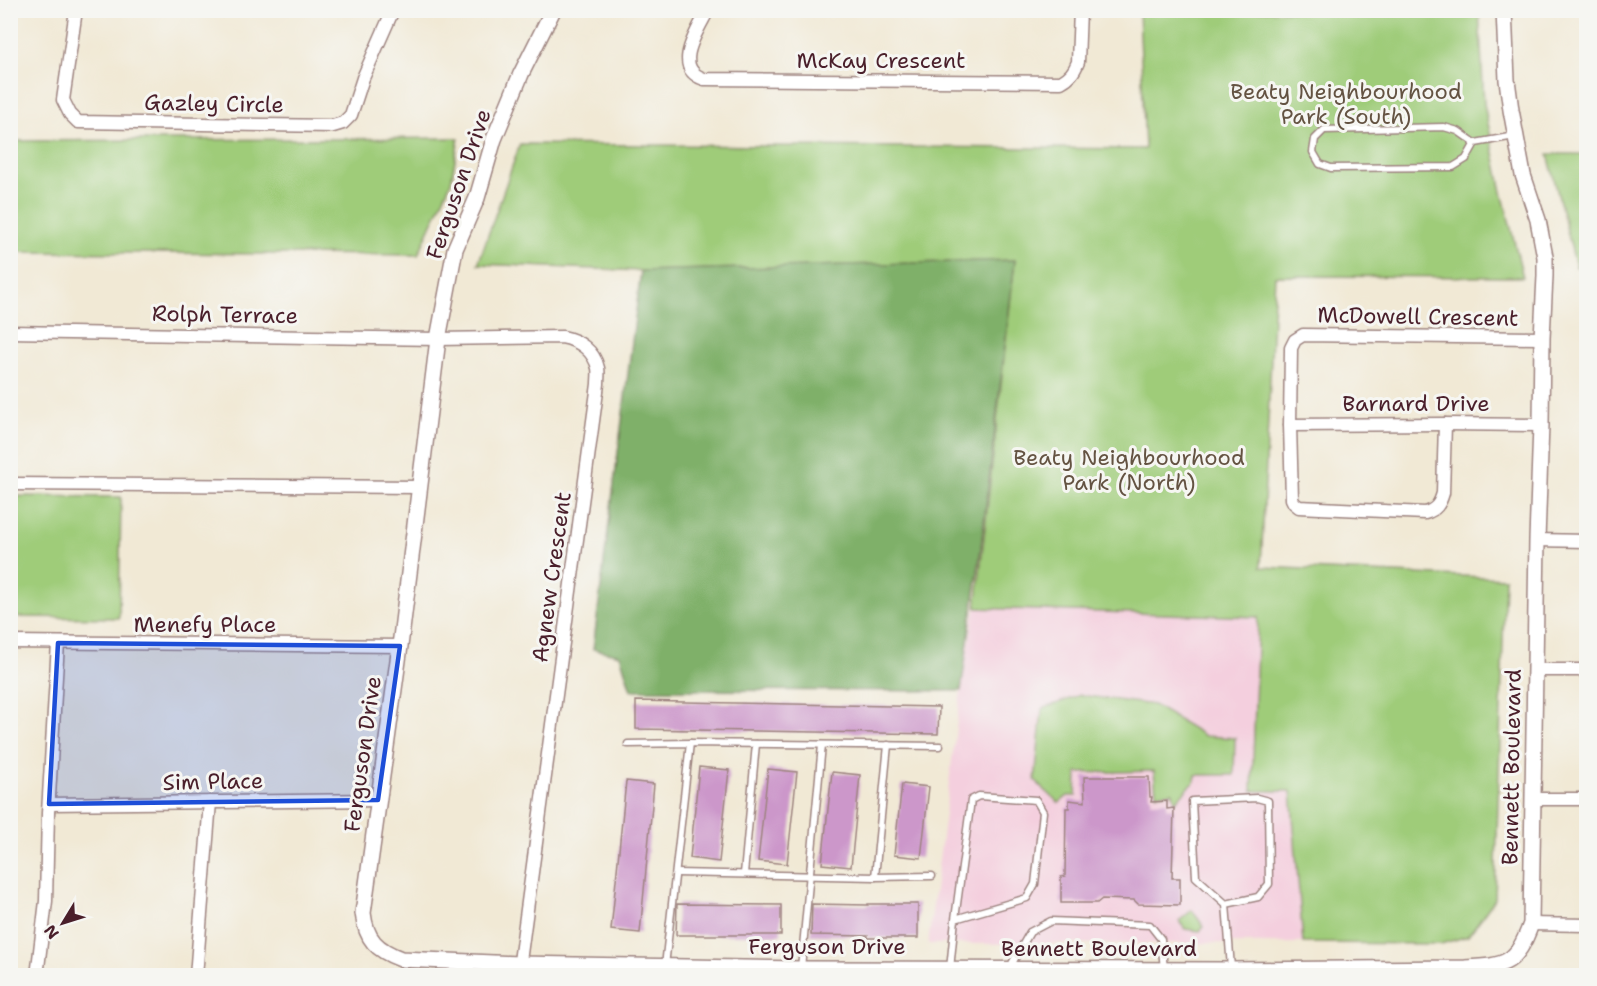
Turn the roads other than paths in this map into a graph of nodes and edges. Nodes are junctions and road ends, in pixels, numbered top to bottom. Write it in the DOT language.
graph roads {
  1 [pos="76,10"];
  2 [pos="393,10"];
  3 [pos="553,10"];
  4 [pos="708,10"];
  5 [pos="1080,10"];
  6 [pos="1504,10"];
  7 [pos="1516,136"];
  8 [pos="1474,143"];
  9 [pos="10,332"];
  10 [pos="1542,338"];
  11 [pos="438,339"];
  12 [pos="1445,424"];
  13 [pos="1541,424"];
  14 [pos="1290,425"];
  15 [pos="10,484"];
  16 [pos="420,487"];
  17 [pos="1537,540"];
  18 [pos="1587,541"];
  19 [pos="10,642"];
  20 [pos="58,643"];
  21 [pos="400,646"];
  22 [pos="1534,670"];
  23 [pos="1587,670"];
  24 [pos="690,743"];
  25 [pos="628,744"];
  26 [pos="756,744"];
  27 [pos="822,745"];
  28 [pos="888,746"];
  29 [pos="940,746"];
  30 [pos="1533,799"];
  31 [pos="1587,799"];
  32 [pos="378,800"];
  33 [pos="210,802"];
  34 [pos="49,804"];
  35 [pos="676,873"];
  36 [pos="744,874"];
  37 [pos="810,876"];
  38 [pos="932,876"];
  39 [pos="875,878"];
  40 [pos="1226,904"];
  41 [pos="955,919"];
  42 [pos="1531,924"];
  43 [pos="1587,925"];
  44 [pos="519,970"];
  45 [pos="1008,970"];
  46 [pos="1164,970"];
  47 [pos="664,971"];
  48 [pos="800,972"];
  49 [pos="950,972"];
  50 [pos="1231,973"];
  51 [pos="37,975"];
  52 [pos="196,975"];
  1 -- 2 [label="street, Gazley Circle"];
  3 -- 11 [label="street, Ferguson Drive"];
  4 -- 5 [label="street, McKay Crescent"];
  6 -- 7 [label="street, Bennett Boulevard"];
  7 -- 8 [label="lane"];
  7 -- 10 [label="street, Bennett Boulevard"];
  8 -- 8 [label="lane"];
  9 -- 11 [label="street, Rolph Terrace"];
  10 -- 13 [label="street, Bennett Boulevard"];
  10 -- 14 [label="street, McDowell Crescent"];
  11 -- 16 [label="street, Ferguson Drive"];
  11 -- 44 [label="street, Agnew Crescent"];
  12 -- 13 [label="street, Barnard Drive"];
  12 -- 14 [label="street, Barnard Drive"];
  12 -- 14 [label="street, McDowell Crescent"];
  13 -- 17 [label="street, Bennett Boulevard"];
  15 -- 16 [label="street"];
  16 -- 21 [label="street, Ferguson Drive"];
  17 -- 18 [label="street"];
  17 -- 22 [label="street, Bennett Boulevard"];
  19 -- 20 [label="street, Menefy Place"];
  20 -- 21 [label="street, Menefy Place"];
  20 -- 34 [label="street"];
  21 -- 32 [label="street, Ferguson Drive"];
  22 -- 23 [label="street"];
  22 -- 30 [label="street, Bennett Boulevard"];
  24 -- 25 [label="lane"];
  24 -- 26 [label="lane"];
  24 -- 35 [label="lane"];
  26 -- 27 [label="lane"];
  26 -- 36 [label="lane"];
  27 -- 28 [label="lane"];
  27 -- 37 [label="lane"];
  28 -- 29 [label="lane"];
  28 -- 39 [label="lane"];
  30 -- 31 [label="street"];
  30 -- 42 [label="street, Bennett Boulevard"];
  32 -- 33 [label="street, Sim Place"];
  32 -- 44 [label="street, Ferguson Drive"];
  33 -- 34 [label="street, Sim Place"];
  33 -- 52 [label="street"];
  34 -- 51 [label="street"];
  35 -- 36 [label="lane"];
  35 -- 47 [label="lane"];
  36 -- 37 [label="lane"];
  37 -- 39 [label="lane"];
  37 -- 48 [label="lane"];
  38 -- 39 [label="lane"];
  40 -- 40 [label="lane"];
  40 -- 50 [label="lane"];
  41 -- 41 [label="lane"];
  41 -- 49 [label="lane"];
  42 -- 43 [label="street"];
  42 -- 50 [label="street, Bennett Boulevard"];
  44 -- 47 [label="street, Ferguson Drive"];
  45 -- 46 [label="street, Bennett Boulevard"];
  45 -- 46 [label="lane"];
  45 -- 49 [label="street, Bennett Boulevard"];
  46 -- 50 [label="street, Bennett Boulevard"];
  47 -- 48 [label="street, Ferguson Drive"];
  48 -- 49 [label="street, Ferguson Drive"];
}
